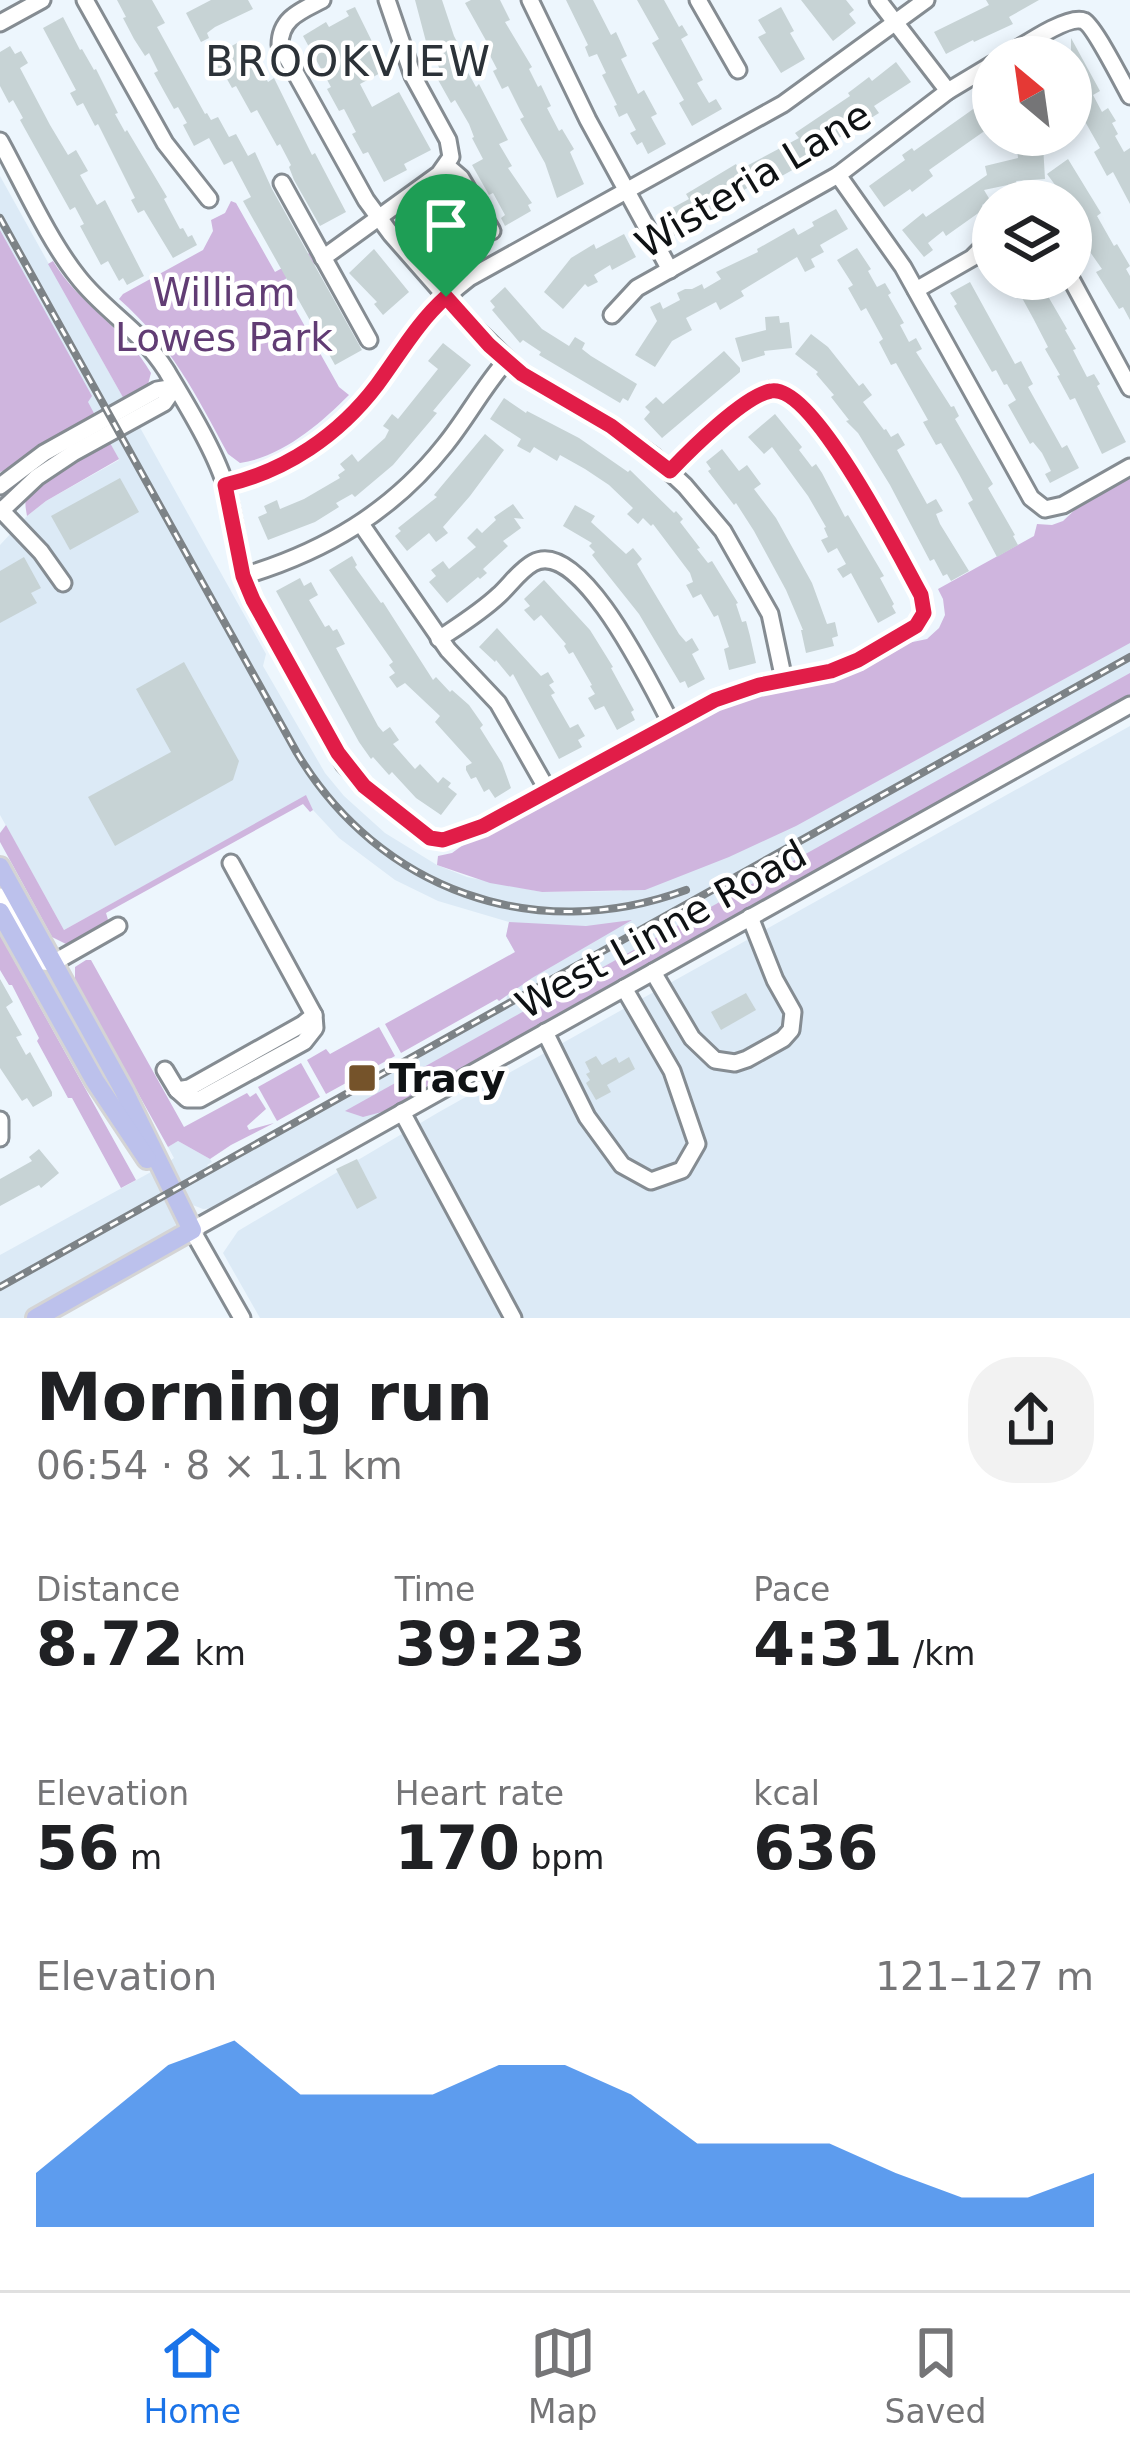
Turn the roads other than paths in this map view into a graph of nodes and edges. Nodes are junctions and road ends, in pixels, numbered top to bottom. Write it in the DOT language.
graph roads {
  1 [pos="42,0"];
  2 [pos="85,0"];
  3 [pos="322,0"];
  4 [pos="388,0"];
  5 [pos="530,0"];
  6 [pos="698,0"];
  7 [pos="878,0"];
  8 [pos="926,0"];
  9 [pos="895,21"];
  10 [pos="0,23"];
  11 [pos="1041,36"];
  12 [pos="738,70"];
  13 [pos="972,77"];
  14 [pos="948,91"];
  15 [pos="1130,96"];
  16 [pos="0,141"];
  17 [pos="448,166"];
  18 [pos="838,176"];
  19 [pos="282,183"];
  20 [pos="626,191"];
  21 [pos="209,199"];
  22 [pos="378,218"];
  23 [pos="492,231"];
  24 [pos="972,257"];
  25 [pos="323,258"];
  26 [pos="670,270"];
  27 [pos="916,290"];
  28 [pos="446,297"];
  29 [pos="1082,300"];
  30 [pos="612,315"];
  31 [pos="369,340"];
  32 [pos="506,361"];
  33 [pos="176,387"];
  34 [pos="1130,388"];
  35 [pos="1130,467"];
  36 [pos="670,471"];
  37 [pos="225,485"];
  38 [pos="0,486"];
  39 [pos="0,510"];
  40 [pos="361,524"];
  41 [pos="243,576"];
  42 [pos="63,583"];
  43 [pos="439,639"];
  44 [pos="784,680"];
  45 [pos="1125,708"];
  46 [pos="671,723"];
  47 [pos="1130,730"];
  48 [pos="548,791"];
  49 [pos="231,863"];
  50 [pos="0,867"];
  51 [pos="1,910"];
  52 [pos="750,917"];
  53 [pos="118,926"];
  54 [pos="53,963"];
  55 [pos="653,972"];
  56 [pos="624,988"];
  57 [pos="545,1032"];
  58 [pos="165,1070"];
  59 [pos="402,1112"];
  60 [pos="0,1120"];
  61 [pos="0,1138"];
  62 [pos="172,1191"];
  63 [pos="192,1230"];
  64 [pos="36,1318"];
  65 [pos="242,1318"];
  66 [pos="513,1318"];
  1 -- 10 [label="street"];
  2 -- 21 [label="street"];
  3 -- 22 [label="street"];
  4 -- 17 [label="street"];
  5 -- 20 [label="street"];
  6 -- 12 [label="street"];
  7 -- 9 [label="street"];
  8 -- 9 [label="street"];
  9 -- 14 [label="street"];
  9 -- 20 [label="street"];
  11 -- 15 [label="street"];
  13 -- 14 [label="street, Wisteria Lane"];
  14 -- 18 [label="street, Wisteria Lane"];
  16 -- 33 [label="street"];
  17 -- 22 [label="street"];
  17 -- 23 [label="street"];
  18 -- 26 [label="street, Wisteria Lane"];
  18 -- 27 [label="street"];
  19 -- 25 [label="street"];
  20 -- 26 [label="street"];
  20 -- 28 [label="street"];
  22 -- 25 [label="street"];
  22 -- 28 [label="street"];
  24 -- 27 [label="street"];
  25 -- 31 [label="street"];
  26 -- 30 [label="street, Wisteria Lane"];
  27 -- 35 [label="street"];
  28 -- 32 [label="street"];
  28 -- 37 [label="street"];
  29 -- 34 [label="street"];
  32 -- 36 [label="street"];
  32 -- 40 [label="street"];
  33 -- 37 [label="street"];
  33 -- 38 [label="street"];
  33 -- 39 [label="street"];
  36 -- 44 [label="street"];
  36 -- 44 [label="street"];
  37 -- 41 [label="street"];
  39 -- 42 [label="street"];
  40 -- 41 [label="street"];
  40 -- 43 [label="street"];
  41 -- 48 [label="street"];
  43 -- 46 [label="street"];
  43 -- 48 [label="street"];
  44 -- 46 [label="street"];
  45 -- 47 [label="street"];
  45 -- 52 [label="street, West Linne Road"];
  46 -- 48 [label="street"];
  49 -- 58 [label="street"];
  50 -- 54 [label="main road"];
  51 -- 54 [label="street"];
  51 -- 62 [label="main road"];
  52 -- 55 [label="street, West Linne Road"];
  52 -- 55 [label="street"];
  53 -- 54 [label="street"];
  54 -- 62 [label="main road"];
  55 -- 56 [label="street, West Linne Road"];
  56 -- 57 [label="street, West Linne Road"];
  56 -- 57 [label="street"];
  57 -- 59 [label="street, West Linne Road"];
  59 -- 63 [label="street, West Linne Road"];
  59 -- 66 [label="street"];
  60 -- 61 [label="street"];
  62 -- 63 [label="main road"];
  63 -- 64 [label="main road, West Linne Road"];
  63 -- 65 [label="street"];
}
